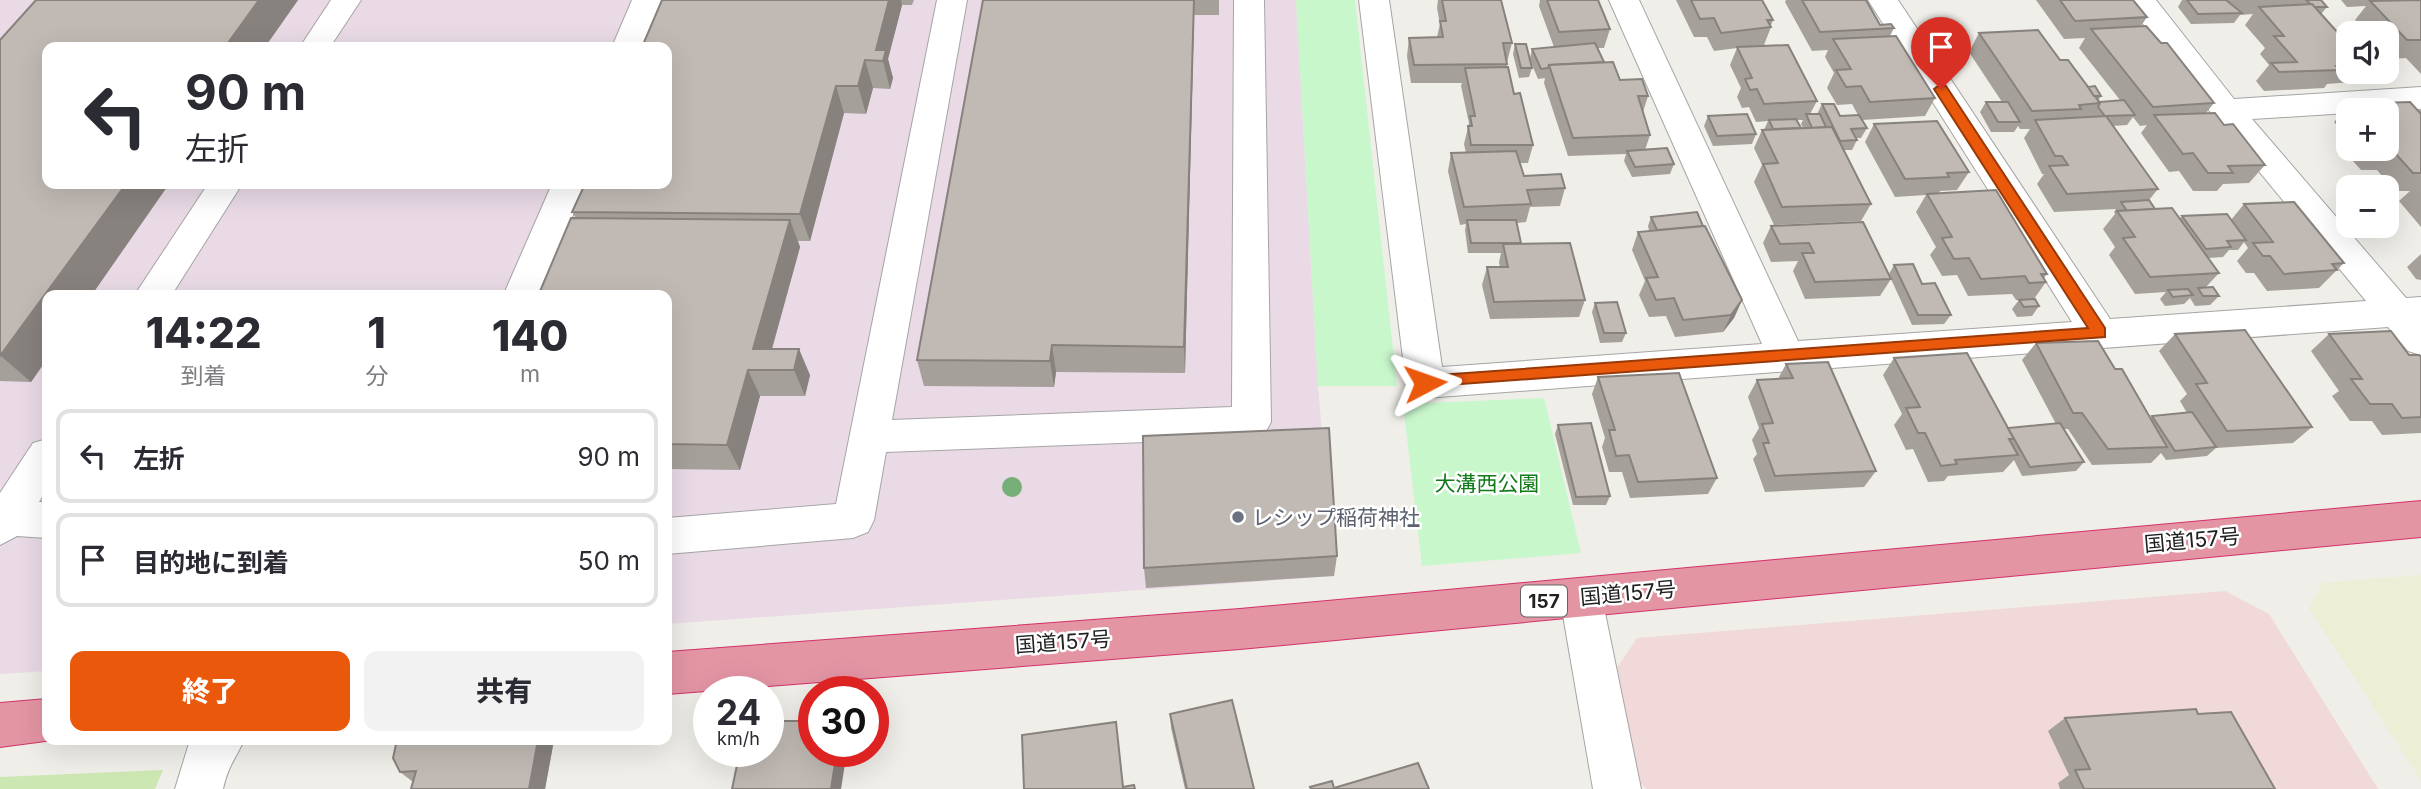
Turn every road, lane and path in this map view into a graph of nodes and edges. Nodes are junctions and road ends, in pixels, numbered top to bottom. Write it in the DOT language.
graph roads {
  1 [pos="346,0"];
  2 [pos="647,0"];
  3 [pos="952,0"];
  4 [pos="1249,0"];
  5 [pos="1374,0"];
  6 [pos="1624,0"];
  7 [pos="1883,0"];
  8 [pos="2140,0"];
  9 [pos="318,42"];
  10 [pos="629,42"];
  11 [pos="2421,98"];
  12 [pos="2226,110"];
  13 [pos="222,189"];
  14 [pos="567,189"];
  15 [pos="156,290"];
  16 [pos="524,290"];
  17 [pos="2414,321"];
  18 [pos="2099,333"];
  19 [pos="1786,356"];
  20 [pos="869,437"];
  21 [pos="42,462"];
  22 [pos="2421,519"];
  23 [pos="42,520"];
  24 [pos="2,522"];
  25 [pos="672,536"];
  26 [pos="1581,598"];
  27 [pos="672,673"];
  28 [pos="42,721"];
  29 [pos="0,725"];
  30 [pos="216,745"];
  31 [pos="199,789"];
  32 [pos="1617,789"];
  1 -- 9 [label="street"];
  2 -- 10 [label="street"];
  3 -- 20 [label="street"];
  4 -- 20 [label="street"];
  5 -- 19 [label="street"];
  6 -- 19 [label="street"];
  7 -- 18 [label="street"];
  8 -- 12 [label="street"];
  11 -- 12 [label="street"];
  12 -- 17 [label="street"];
  13 -- 15 [label="street"];
  14 -- 16 [label="street"];
  17 -- 18 [label="street"];
  18 -- 19 [label="street"];
  20 -- 25 [label="street"];
  21 -- 24 [label="street"];
  22 -- 26 [label="highway, 国道157号 / 157"];
  23 -- 24 [label="street"];
  26 -- 27 [label="highway, 国道157号 / 157"];
  26 -- 32 [label="street"];
  28 -- 29 [label="highway"];
  30 -- 31 [label="street"];
}
